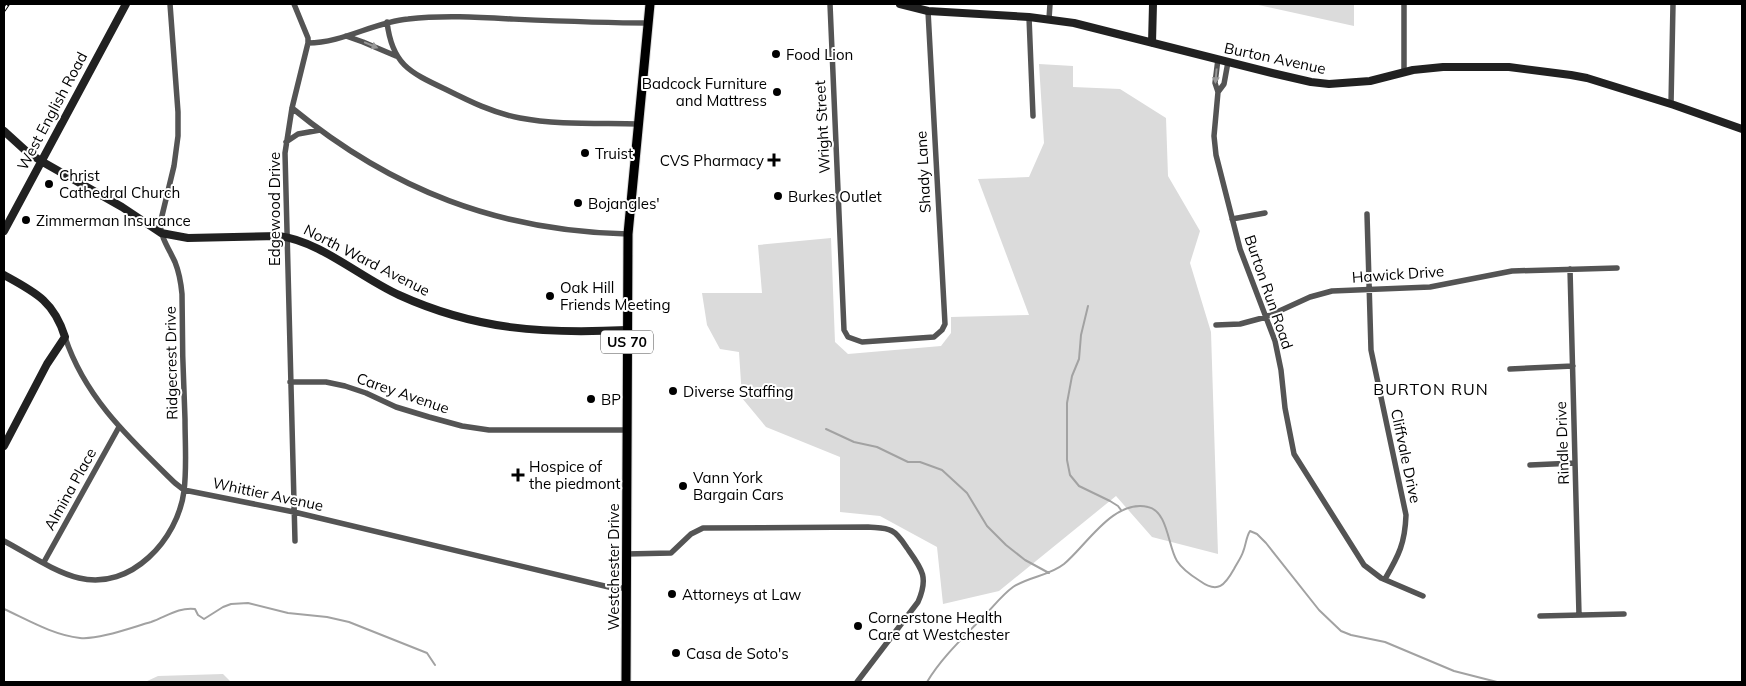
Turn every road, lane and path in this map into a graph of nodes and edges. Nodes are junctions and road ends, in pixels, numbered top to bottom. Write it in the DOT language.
graph roads {
  1 [pos="126,4"];
  2 [pos="170,4"];
  3 [pos="294,4"];
  4 [pos="650,4"];
  5 [pos="830,4"];
  6 [pos="900,4"];
  7 [pos="1050,4"];
  8 [pos="1153,4"];
  9 [pos="1404,4"];
  10 [pos="1674,4"];
  11 [pos="946,8"];
  12 [pos="928,11"];
  13 [pos="1029,17"];
  14 [pos="1049,19"];
  15 [pos="388,22"];
  16 [pos="648,23"];
  17 [pos="346,36"];
  18 [pos="308,43"];
  19 [pos="1152,43"];
  20 [pos="396,56"];
  21 [pos="1218,60"];
  22 [pos="1228,62"];
  23 [pos="1404,72"];
  24 [pos="1218,92"];
  25 [pos="1672,104"];
  26 [pos="292,108"];
  27 [pos="1033,116"];
  28 [pos="638,124"];
  29 [pos="1742,129"];
  30 [pos="320,130"];
  31 [pos="4,131"];
  32 [pos="286,142"];
  33 [pos="41,161"];
  34 [pos="1265,213"];
  35 [pos="1367,214"];
  36 [pos="1232,219"];
  37 [pos="4,231"];
  38 [pos="160,233"];
  39 [pos="628,234"];
  40 [pos="287,237"];
  41 [pos="1617,268"];
  42 [pos="1570,269"];
  43 [pos="4,275"];
  44 [pos="1369,289"];
  45 [pos="1266,316"];
  46 [pos="1216,325"];
  47 [pos="627,330"];
  48 [pos="942,330"];
  49 [pos="65,336"];
  50 [pos="1573,366"];
  51 [pos="1510,368"];
  52 [pos="290,382"];
  53 [pos="118,427"];
  54 [pos="627,430"];
  55 [pos="4,446"];
  56 [pos="1575,463"];
  57 [pos="1530,465"];
  58 [pos="184,490"];
  59 [pos="294,512"];
  60 [pos="4,541"];
  61 [pos="295,541"];
  62 [pos="626,554"];
  63 [pos="44,562"];
  64 [pos="1385,579"];
  65 [pos="626,588"];
  66 [pos="1423,596"];
  67 [pos="1624,614"];
  68 [pos="1579,615"];
  69 [pos="1540,616"];
  70 [pos="626,682"];
  71 [pos="856,682"];
  1 -- 33 [label="street, West English Road"];
  2 -- 38 [label="street"];
  3 -- 18 [label="street"];
  4 -- 16 [label="main road, Westchester Drive / US 70"];
  5 -- 48 [label="street, Wright Street"];
  6 -- 12 [label="street, Burton Avenue"];
  7 -- 14 [label="street"];
  8 -- 19 [label="street"];
  9 -- 23 [label="street"];
  10 -- 25 [label="street"];
  11 -- 12 [label="street, Burton Avenue"];
  11 -- 13 [label="street, Burton Avenue"];
  12 -- 48 [label="street, Shady Lane"];
  13 -- 14 [label="street, Burton Avenue"];
  13 -- 27 [label="street"];
  14 -- 19 [label="street, Burton Avenue"];
  15 -- 16 [label="street"];
  15 -- 17 [label="street"];
  15 -- 20 [label="street"];
  16 -- 28 [label="main road, Westchester Drive / US 70"];
  17 -- 18 [label="street"];
  17 -- 20 [label="street, one-way"];
  18 -- 26 [label="street, Edgewood Drive"];
  19 -- 21 [label="street, Burton Avenue"];
  20 -- 28 [label="street"];
  21 -- 22 [label="street, Burton Avenue"];
  21 -- 24 [label="street, Burton Run Road, one-way"];
  22 -- 23 [label="street, Burton Avenue"];
  22 -- 24 [label="street, Burton Run Road"];
  23 -- 25 [label="street, Burton Avenue"];
  24 -- 36 [label="street, Burton Run Road"];
  25 -- 29 [label="street, Burton Avenue"];
  26 -- 30 [label="street"];
  26 -- 32 [label="street, Edgewood Drive"];
  28 -- 39 [label="main road, Westchester Drive / US 70"];
  30 -- 32 [label="street"];
  30 -- 39 [label="street"];
  31 -- 33 [label="street, North Ward Avenue"];
  32 -- 40 [label="street, Edgewood Drive"];
  33 -- 37 [label="street, West English Road"];
  33 -- 38 [label="street, North Ward Avenue"];
  34 -- 36 [label="street"];
  35 -- 44 [label="street, Cliffvale Drive"];
  36 -- 45 [label="street, Burton Run Road"];
  38 -- 40 [label="street, North Ward Avenue"];
  38 -- 58 [label="street, Ridgecrest Drive"];
  39 -- 47 [label="main road, Westchester Drive / US 70"];
  40 -- 47 [label="street, North Ward Avenue"];
  40 -- 52 [label="street, Edgewood Drive"];
  41 -- 42 [label="street, Hawick Drive"];
  42 -- 44 [label="street, Hawick Drive"];
  42 -- 50 [label="street, Rindle Drive"];
  43 -- 49 [label="street"];
  44 -- 45 [label="street, Hawick Drive"];
  44 -- 64 [label="street, Cliffvale Drive"];
  45 -- 46 [label="street, Hawick Drive"];
  45 -- 64 [label="street, Burton Run Road"];
  47 -- 54 [label="main road, Westchester Drive / US 70"];
  49 -- 53 [label="street"];
  49 -- 55 [label="street"];
  50 -- 51 [label="street"];
  50 -- 56 [label="street, Rindle Drive"];
  52 -- 54 [label="street, Carey Avenue"];
  52 -- 59 [label="street, Edgewood Drive"];
  53 -- 58 [label="street"];
  53 -- 63 [label="street, Almina Place"];
  54 -- 62 [label="main road, Westchester Drive / US 70"];
  56 -- 57 [label="street"];
  56 -- 68 [label="street, Rindle Drive"];
  58 -- 59 [label="street, Whittier Avenue"];
  58 -- 63 [label="street, Ridgecrest Drive"];
  59 -- 61 [label="street, Edgewood Drive"];
  59 -- 65 [label="street, Whittier Avenue"];
  60 -- 63 [label="street, Ridgecrest Drive"];
  62 -- 65 [label="main road, Westchester Drive / US 70"];
  62 -- 71 [label="street"];
  64 -- 66 [label="street, Burton Run Road"];
  65 -- 70 [label="main road, Westchester Drive / US 70"];
  67 -- 68 [label="street"];
  68 -- 69 [label="street"];
}
